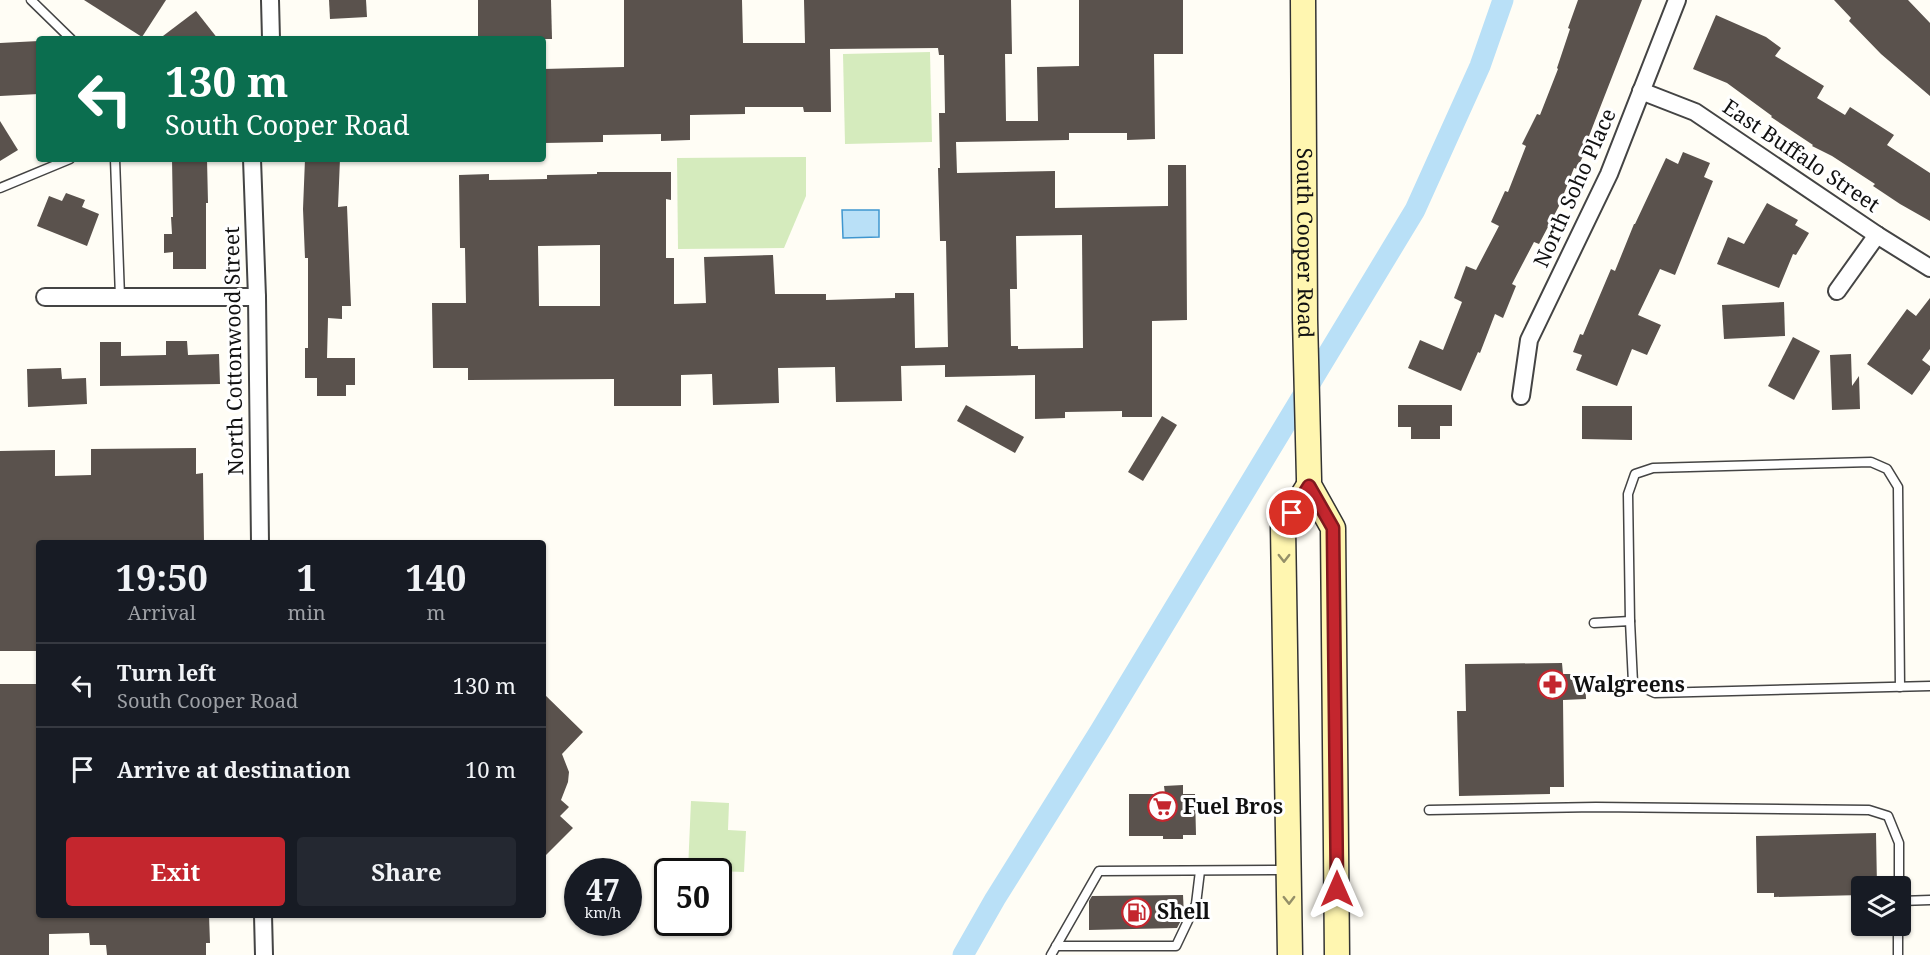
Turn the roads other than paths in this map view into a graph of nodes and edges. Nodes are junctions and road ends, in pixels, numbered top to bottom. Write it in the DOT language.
graph roads {
  1 [pos="31,0"];
  2 [pos="270,0"];
  3 [pos="1302,0"];
  4 [pos="1677,0"];
  5 [pos="68,36"];
  6 [pos="270,36"];
  7 [pos="1641,92"];
  8 [pos="63,162"];
  9 [pos="115,162"];
  10 [pos="252,162"];
  11 [pos="0,188"];
  12 [pos="1877,235"];
  13 [pos="1930,268"];
  14 [pos="1837,291"];
  15 [pos="45,297"];
  16 [pos="120,297"];
  17 [pos="257,297"];
  18 [pos="1521,396"];
  19 [pos="1309,486"];
  20 [pos="260,540"];
  21 [pos="1630,621"];
  22 [pos="1594,623"];
  23 [pos="1930,686"];
  24 [pos="1900,687"];
  25 [pos="1429,810"];
  26 [pos="1288,870"];
  27 [pos="1200,871"];
  28 [pos="1899,876"];
  29 [pos="1930,900"];
  30 [pos="1911,901"];
  31 [pos="263,918"];
  32 [pos="1898,936"];
  33 [pos="1056,946"];
  34 [pos="264,955"];
  35 [pos="1051,955"];
  36 [pos="1290,955"];
  37 [pos="1337,955"];
  38 [pos="1898,955"];
  1 -- 5 [label="lane"];
  2 -- 6 [label="street"];
  3 -- 19 [label="main road, South Cooper Road"];
  4 -- 7 [label="street, North Soho Place"];
  7 -- 12 [label="street, East Buffalo Street"];
  7 -- 18 [label="street, North Soho Place"];
  8 -- 11 [label="lane"];
  9 -- 16 [label="lane"];
  10 -- 17 [label="street, North Cottonwood Street"];
  12 -- 13 [label="street, East Buffalo Street"];
  12 -- 14 [label="street"];
  15 -- 16 [label="street"];
  16 -- 17 [label="street"];
  17 -- 20 [label="street, North Cottonwood Street"];
  19 -- 26 [label="main road, one-way"];
  19 -- 37 [label="main road, South Cooper Road"];
  21 -- 22 [label="lane"];
  21 -- 24 [label="lane"];
  21 -- 24 [label="lane"];
  23 -- 24 [label="lane"];
  25 -- 28 [label="lane"];
  26 -- 27 [label="lane"];
  26 -- 36 [label="main road, one-way"];
  27 -- 33 [label="lane"];
  27 -- 33 [label="lane"];
  29 -- 30 [label="lane"];
  31 -- 34 [label="street"];
  32 -- 38 [label="lane"];
  33 -- 35 [label="lane"];
}
